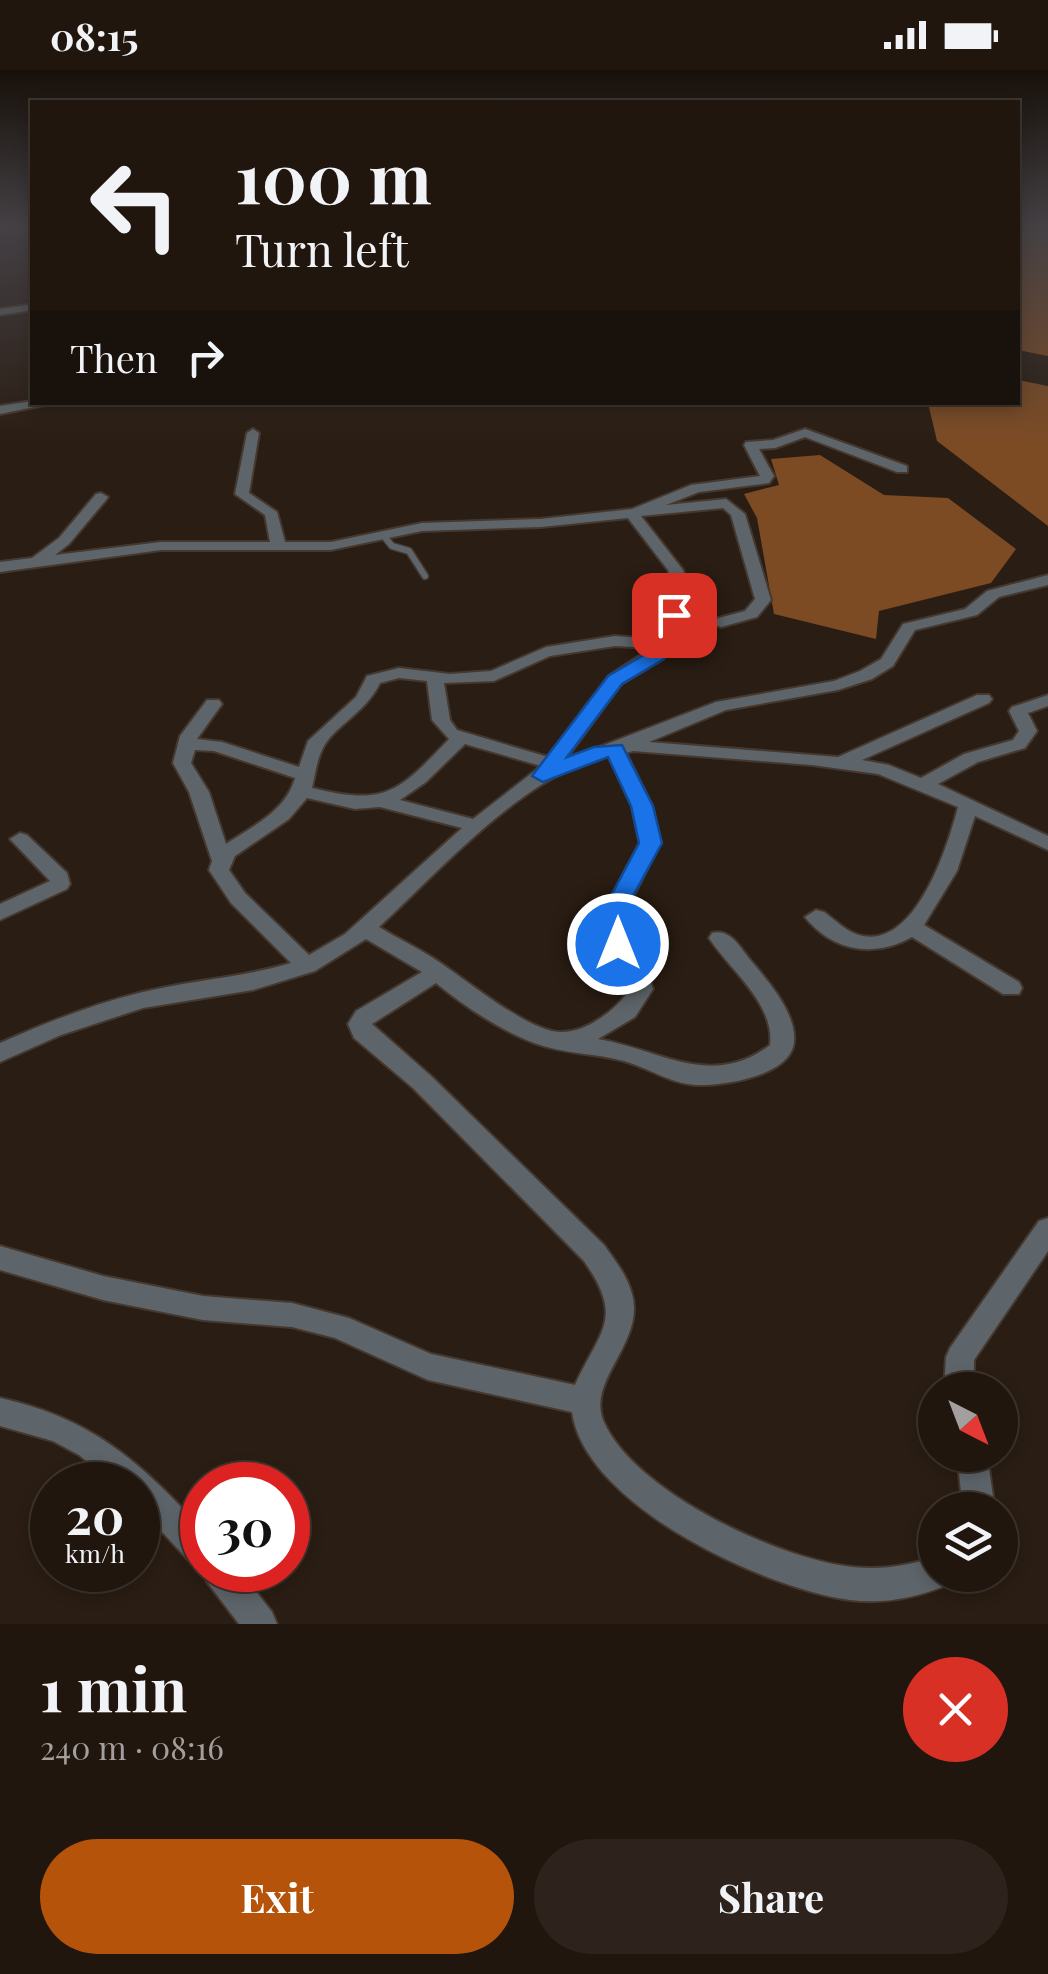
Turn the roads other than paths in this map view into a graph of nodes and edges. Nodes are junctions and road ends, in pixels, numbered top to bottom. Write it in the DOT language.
graph roads {
  1 [pos="28,308"];
  2 [pos="0,312"];
  3 [pos="33,405"];
  4 [pos="0,410"];
  5 [pos="252,432"];
  6 [pos="902,469"];
  7 [pos="101,497"];
  8 [pos="632,514"];
  9 [pos="383,535"];
  10 [pos="278,547"];
  11 [pos="33,565"];
  12 [pos="0,567"];
  13 [pos="426,576"];
  14 [pos="1048,580"];
  15 [pos="721,622"];
  16 [pos="664,644"];
  17 [pos="435,678"];
  18 [pos="983,699"];
  19 [pos="1048,700"];
  20 [pos="213,704"];
  21 [pos="460,738"];
  22 [pos="187,744"];
  23 [pos="615,749"];
  24 [pos="840,763"];
  25 [pos="546,769"];
  26 [pos="305,784"];
  27 [pos="922,784"];
  28 [pos="383,802"];
  29 [pos="968,805"];
  30 [pos="477,826"];
  31 [pos="20,840"];
  32 [pos="1048,844"];
  33 [pos="221,859"];
  34 [pos="0,913"];
  35 [pos="816,918"];
  36 [pos="910,926"];
  37 [pos="364,929"];
  38 [pos="720,938"];
  39 [pos="307,966"];
  40 [pos="438,972"];
  41 [pos="1011,988"];
  42 [pos="559,1041"];
  43 [pos="0,1054"];
  44 [pos="1048,1229"];
  45 [pos="0,1258"];
  46 [pos="959,1372"];
  47 [pos="588,1402"];
  48 [pos="0,1412"];
  49 [pos="180,1528"];
  50 [pos="918,1582"];
  51 [pos="236,1592"];
  52 [pos="260,1624"];
  1 -- 2 [label="street"];
  3 -- 4 [label="street"];
  5 -- 10 [label="street"];
  6 -- 8 [label="street"];
  7 -- 11 [label="street"];
  8 -- 9 [label="street"];
  8 -- 15 [label="street"];
  8 -- 16 [label="street"];
  9 -- 10 [label="street"];
  9 -- 13 [label="lane"];
  10 -- 11 [label="street"];
  11 -- 12 [label="street"];
  14 -- 23 [label="street"];
  16 -- 17 [label="street"];
  16 -- 25 [label="street"];
  17 -- 21 [label="street"];
  17 -- 26 [label="street"];
  18 -- 24 [label="street"];
  19 -- 27 [label="street"];
  20 -- 22 [label="street"];
  21 -- 25 [label="street"];
  21 -- 28 [label="street"];
  22 -- 26 [label="street"];
  22 -- 33 [label="street"];
  23 -- 24 [label="street"];
  23 -- 25 [label="street"];
  23 -- 42 [label="street"];
  24 -- 27 [label="street"];
  25 -- 30 [label="street"];
  26 -- 28 [label="street"];
  26 -- 33 [label="street"];
  27 -- 29 [label="street"];
  28 -- 30 [label="street"];
  29 -- 32 [label="street"];
  29 -- 36 [label="street"];
  30 -- 37 [label="street"];
  31 -- 34 [label="street"];
  33 -- 39 [label="street"];
  35 -- 36 [label="street"];
  36 -- 41 [label="street"];
  37 -- 39 [label="street"];
  37 -- 40 [label="street"];
  38 -- 42 [label="street"];
  39 -- 43 [label="street"];
  40 -- 42 [label="street"];
  40 -- 47 [label="street"];
  44 -- 46 [label="street"];
  45 -- 47 [label="street"];
  47 -- 50 [label="street"];
  48 -- 49 [label="street"];
  51 -- 52 [label="street"];
}
